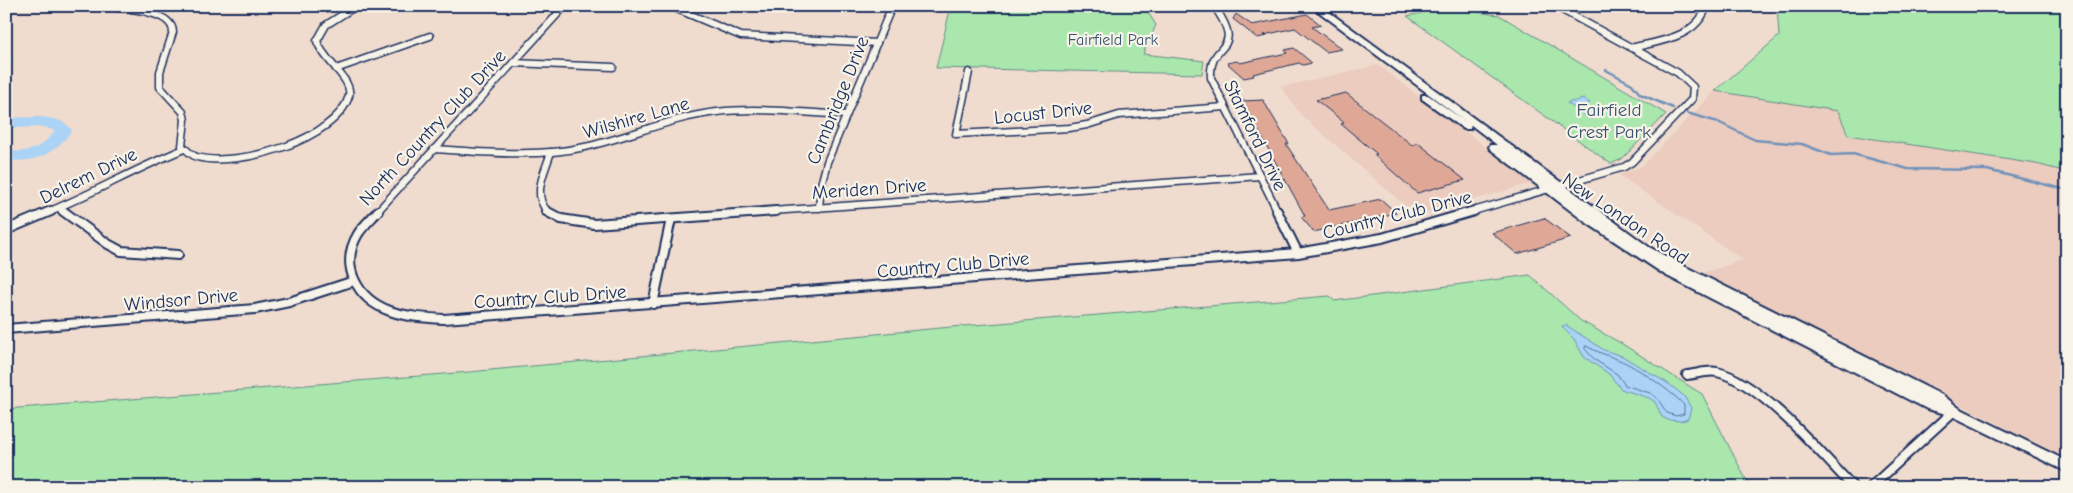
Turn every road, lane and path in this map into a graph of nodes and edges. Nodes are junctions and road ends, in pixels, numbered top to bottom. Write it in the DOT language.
graph roads {
  1 [pos="92,6"];
  2 [pos="356,6"];
  3 [pos="565,6"];
  4 [pos="670,6"];
  5 [pos="892,6"];
  6 [pos="1214,6"];
  7 [pos="1307,6"];
  8 [pos="1315,6"];
  9 [pos="1555,6"];
  10 [pos="1707,6"];
  11 [pos="430,36"];
  12 [pos="877,43"];
  13 [pos="1631,48"];
  14 [pos="513,63"];
  15 [pos="613,67"];
  16 [pos="336,69"];
  17 [pos="969,72"];
  18 [pos="1225,107"];
  19 [pos="846,115"];
  20 [pos="184,149"];
  21 [pos="434,149"];
  22 [pos="551,152"];
  23 [pos="1260,176"];
  24 [pos="1555,188"];
  25 [pos="59,208"];
  26 [pos="819,208"];
  27 [pos="671,219"];
  28 [pos="6,230"];
  29 [pos="1298,253"];
  30 [pos="178,255"];
  31 [pos="354,281"];
  32 [pos="653,304"];
  33 [pos="6,330"];
  34 [pos="1687,375"];
  35 [pos="1954,411"];
  36 [pos="2067,467"];
  37 [pos="1853,487"];
  38 [pos="1871,487"];
  1 -- 20 [label="street"];
  2 -- 16 [label="street"];
  3 -- 14 [label="street, North Country Club Drive"];
  4 -- 12 [label="street"];
  5 -- 12 [label="street, Cambridge Drive"];
  6 -- 18 [label="street, Stamford Drive"];
  7 -- 24 [label="main road, New London Road"];
  8 -- 24 [label="main road, New London Road"];
  9 -- 13 [label="street"];
  10 -- 13 [label="street"];
  11 -- 16 [label="street"];
  12 -- 19 [label="street, Cambridge Drive"];
  13 -- 24 [label="street, Country Club Drive"];
  14 -- 15 [label="street"];
  14 -- 21 [label="street, North Country Club Drive"];
  16 -- 20 [label="street"];
  17 -- 18 [label="street, Locust Drive"];
  18 -- 23 [label="street, Stamford Drive"];
  19 -- 22 [label="street, Wilshire Lane"];
  19 -- 26 [label="street, Cambridge Drive"];
  20 -- 25 [label="street, Delrem Drive"];
  21 -- 22 [label="street, Wilshire Lane"];
  21 -- 31 [label="street, North Country Club Drive"];
  22 -- 27 [label="street, Meriden Drive"];
  23 -- 26 [label="street, Meriden Drive"];
  23 -- 29 [label="street, Stamford Drive"];
  24 -- 29 [label="street, Country Club Drive"];
  24 -- 35 [label="main road, New London Road"];
  25 -- 28 [label="street, Delrem Drive"];
  25 -- 30 [label="street"];
  26 -- 27 [label="street, Meriden Drive"];
  27 -- 32 [label="street"];
  29 -- 32 [label="street, Country Club Drive"];
  31 -- 32 [label="street, Country Club Drive"];
  31 -- 33 [label="street, Windsor Drive"];
  34 -- 37 [label="street"];
  35 -- 36 [label="main road, New London Road"];
  35 -- 38 [label="street"];
}
